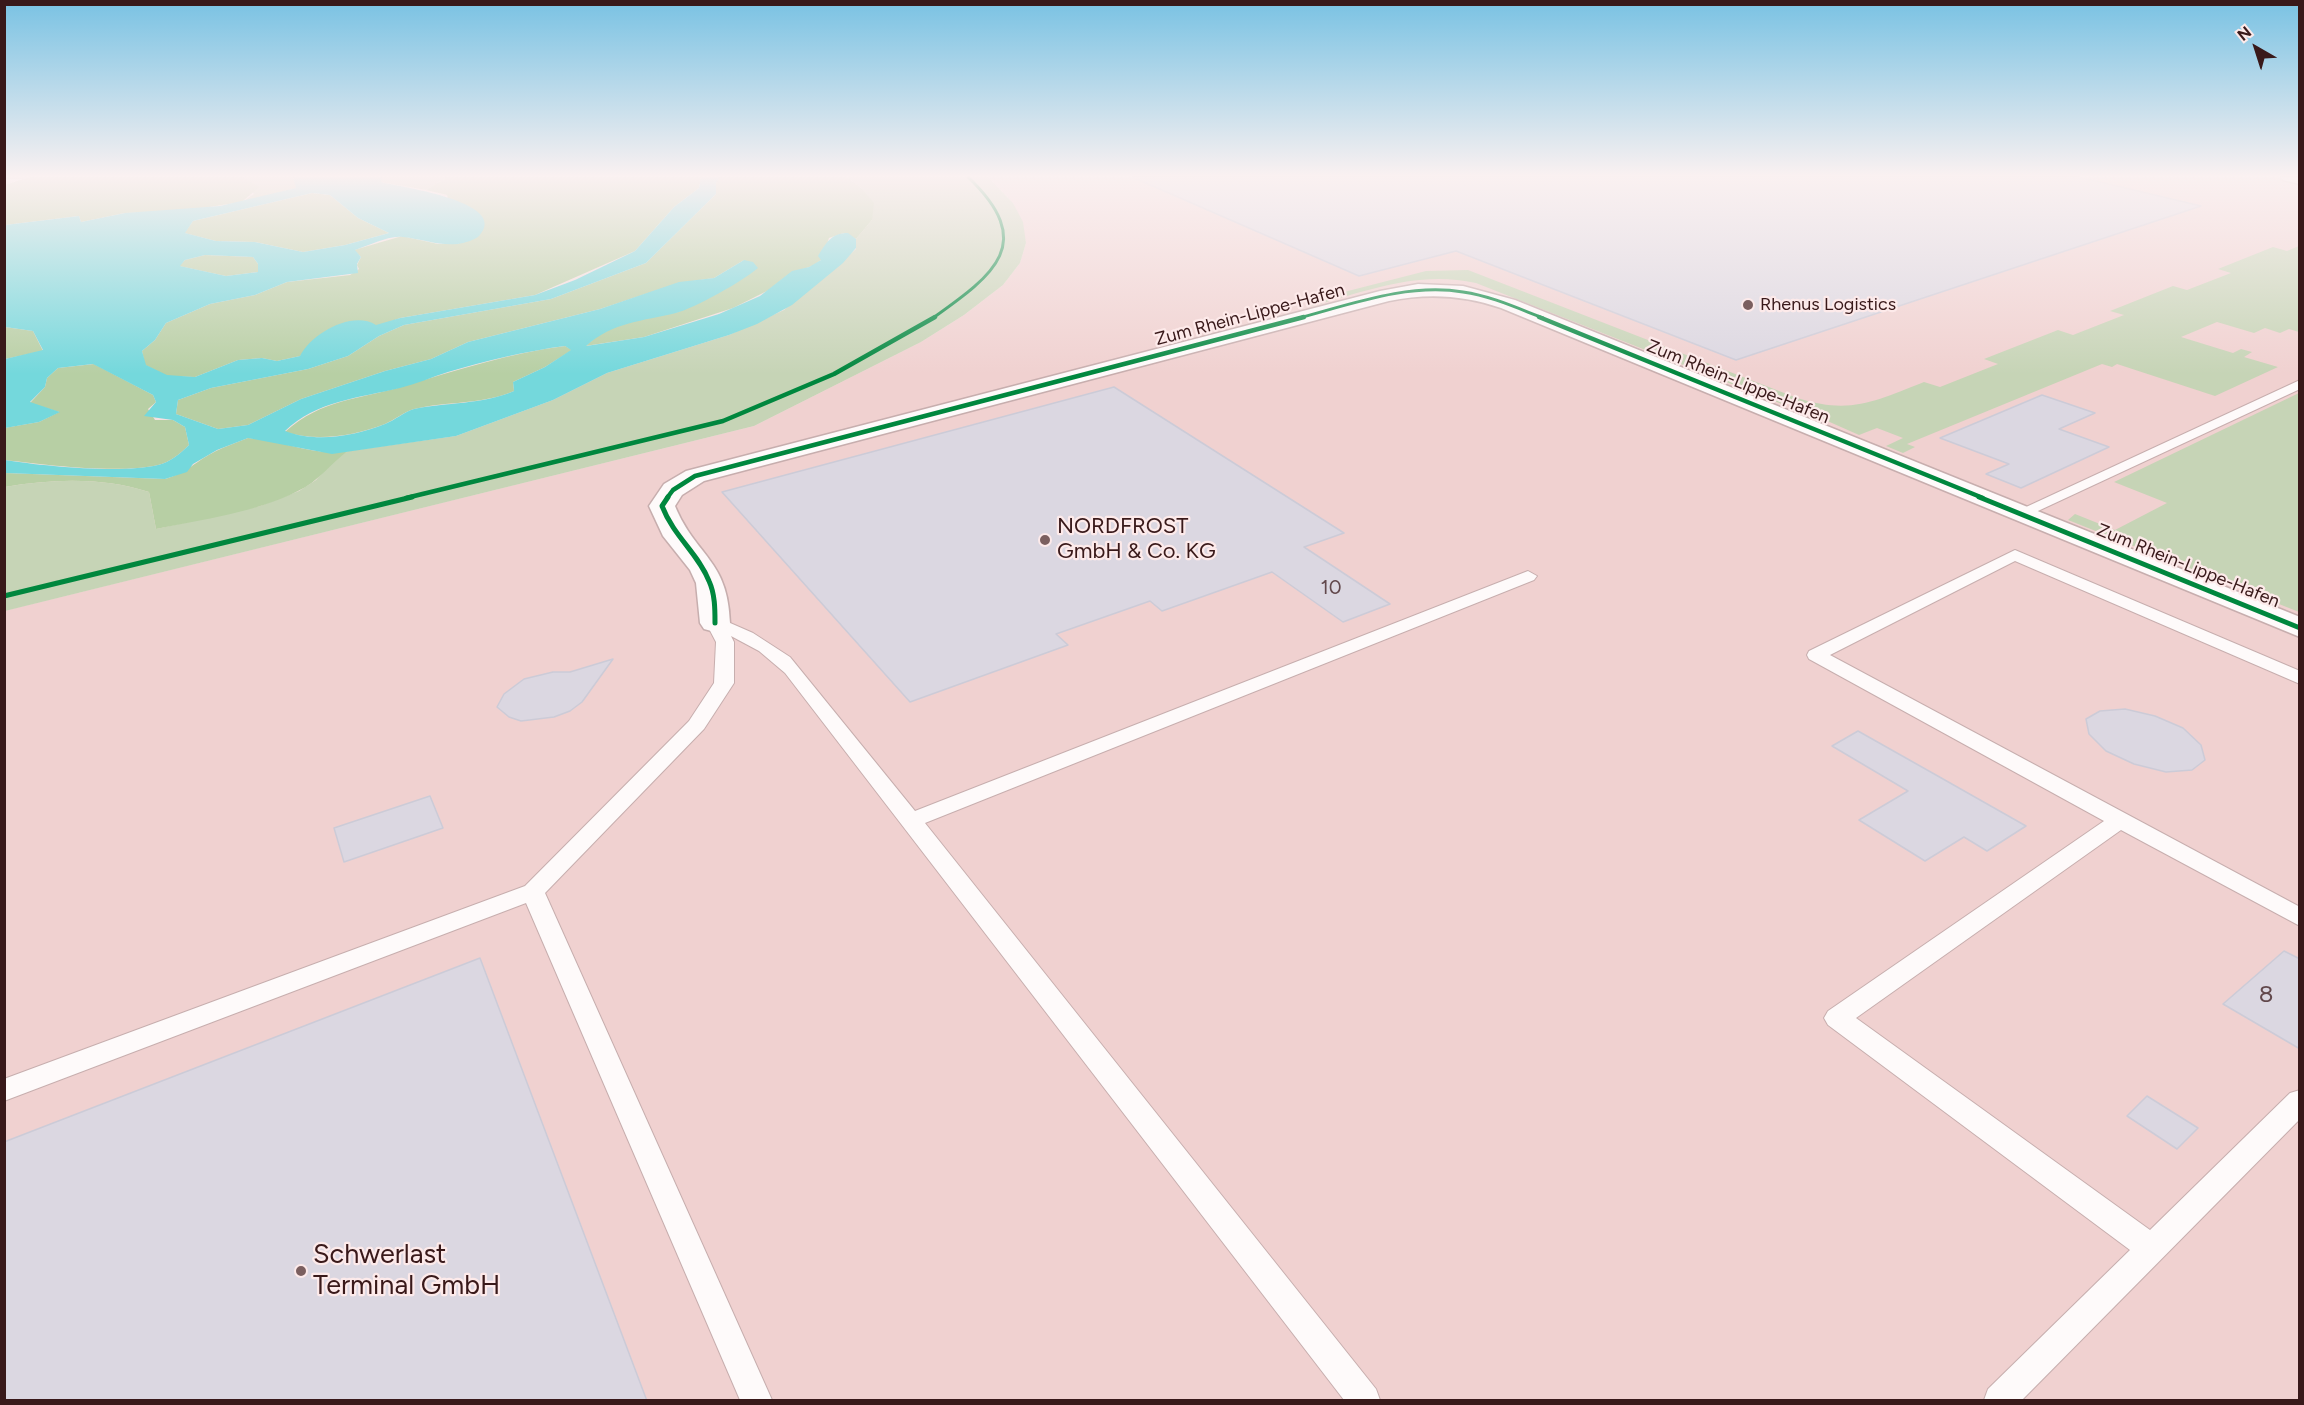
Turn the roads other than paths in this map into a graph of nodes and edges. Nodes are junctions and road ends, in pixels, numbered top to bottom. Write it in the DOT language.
graph roads {
  1 [pos="2300,384"];
  2 [pos="2019,514"];
  3 [pos="1528,576"];
  4 [pos="715,623"];
  5 [pos="2300,628"];
  6 [pos="2300,678"];
  7 [pos="2121,820"];
  8 [pos="911,821"];
  9 [pos="533,892"];
  10 [pos="2300,918"];
  11 [pos="4,1090"];
  12 [pos="2300,1101"];
  13 [pos="2152,1249"];
  14 [pos="756,1401"];
  15 [pos="1364,1401"];
  16 [pos="2000,1401"];
  1 -- 2 [label="lane"];
  2 -- 4 [label="street, Zum Rhein-Lippe-Hafen"];
  2 -- 5 [label="street, Zum Rhein-Lippe-Hafen"];
  3 -- 8 [label="lane"];
  4 -- 8 [label="lane"];
  4 -- 9 [label="lane"];
  6 -- 7 [label="lane"];
  7 -- 10 [label="lane"];
  7 -- 13 [label="lane"];
  8 -- 15 [label="lane"];
  9 -- 11 [label="lane"];
  9 -- 14 [label="lane"];
  12 -- 13 [label="lane"];
  13 -- 16 [label="lane"];
}
